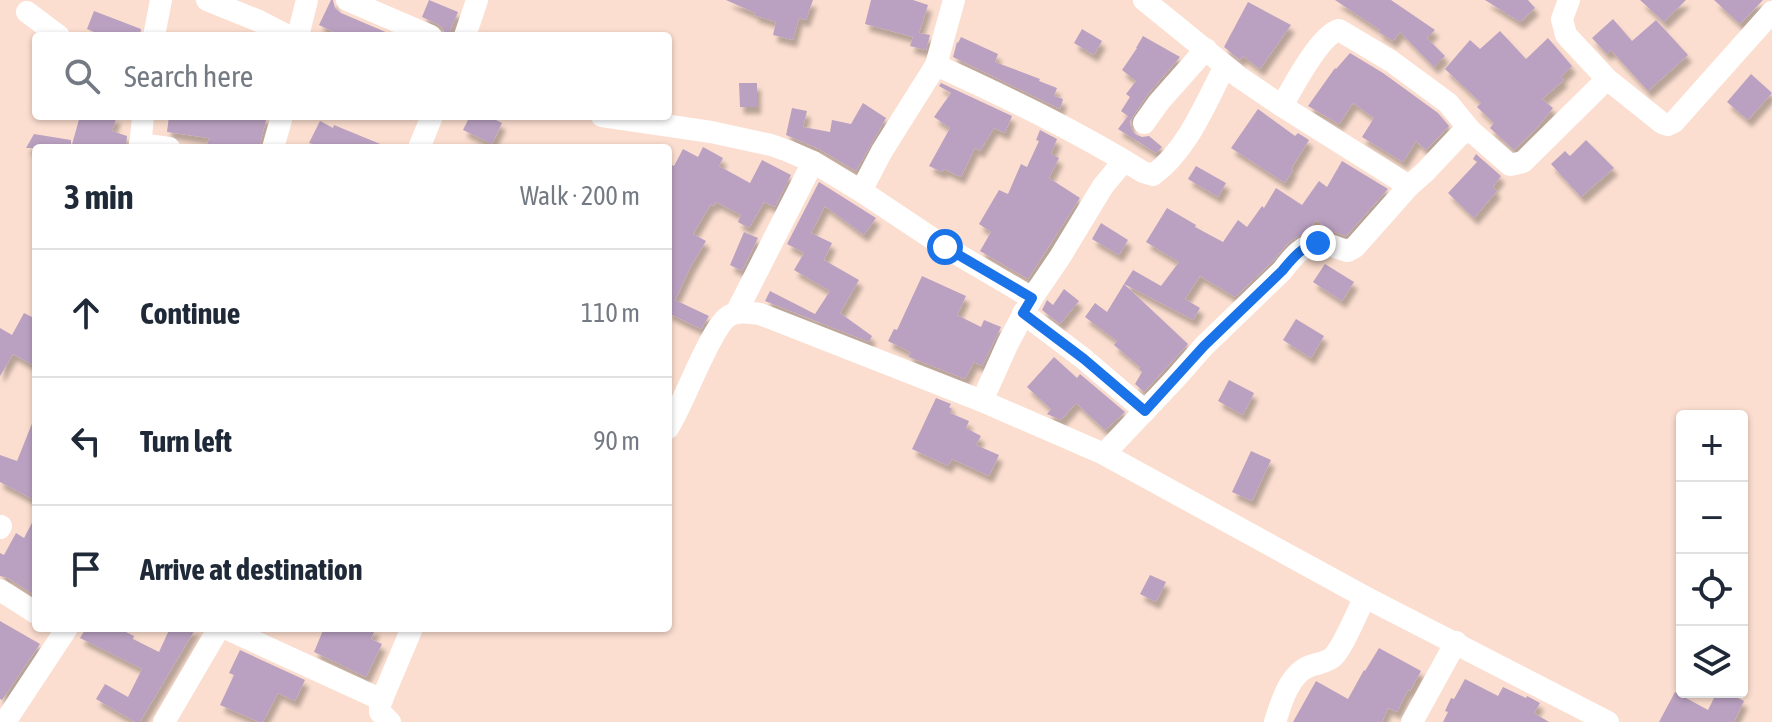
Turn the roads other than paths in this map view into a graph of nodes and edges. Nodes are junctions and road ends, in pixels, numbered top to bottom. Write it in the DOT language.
graph roads {
  1 [pos="161,0"];
  2 [pos="207,0"];
  3 [pos="307,0"];
  4 [pos="347,0"];
  5 [pos="477,0"];
  6 [pos="953,0"];
  7 [pos="1144,0"];
  8 [pos="1569,0"];
  9 [pos="27,12"];
  10 [pos="1772,12"];
  11 [pos="54,32"];
  12 [pos="155,32"];
  13 [pos="280,32"];
  14 [pos="299,32"];
  15 [pos="422,32"];
  16 [pos="466,32"];
  17 [pos="1206,49"];
  18 [pos="936,65"];
  19 [pos="1225,66"];
  20 [pos="1607,79"];
  21 [pos="1282,106"];
  22 [pos="143,120"];
  23 [pos="281,120"];
  24 [pos="430,120"];
  25 [pos="629,120"];
  26 [pos="1144,123"];
  27 [pos="1470,130"];
  28 [pos="140,144"];
  29 [pos="274,144"];
  30 [pos="421,144"];
  31 [pos="1124,161"];
  32 [pos="813,162"];
  33 [pos="1409,186"];
  34 [pos="861,191"];
  35 [pos="1028,305"];
  36 [pos="736,313"];
  37 [pos="982,401"];
  38 [pos="1145,411"];
  39 [pos="672,420"];
  40 [pos="1104,454"];
  41 [pos="0,590"];
  42 [pos="1365,597"];
  43 [pos="32,610"];
  44 [pos="63,632"];
  45 [pos="220,632"];
  46 [pos="231,632"];
  47 [pos="410,632"];
  48 [pos="1456,642"];
  49 [pos="382,700"];
  50 [pos="1571,714"];
  51 [pos="5,722"];
  52 [pos="164,722"];
  53 [pos="390,722"];
  54 [pos="1275,722"];
  55 [pos="1412,722"];
  56 [pos="1608,722"];
  1 -- 12 [label="street"];
  2 -- 13 [label="street"];
  3 -- 14 [label="street"];
  4 -- 15 [label="street"];
  5 -- 16 [label="street"];
  6 -- 18 [label="street"];
  7 -- 17 [label="street"];
  8 -- 20 [label="street"];
  9 -- 11 [label="street"];
  10 -- 20 [label="street"];
  17 -- 19 [label="street"];
  17 -- 26 [label="street"];
  18 -- 31 [label="street"];
  18 -- 34 [label="street"];
  19 -- 21 [label="street"];
  19 -- 31 [label="street"];
  20 -- 27 [label="street"];
  21 -- 27 [label="street"];
  21 -- 33 [label="street"];
  22 -- 28 [label="street"];
  23 -- 29 [label="street"];
  24 -- 30 [label="street"];
  25 -- 32 [label="street"];
  27 -- 33 [label="street"];
  31 -- 35 [label="street"];
  32 -- 34 [label="street"];
  32 -- 36 [label="street"];
  33 -- 38 [label="street"];
  34 -- 35 [label="street"];
  35 -- 37 [label="street"];
  35 -- 38 [label="street"];
  36 -- 37 [label="street"];
  36 -- 39 [label="street"];
  37 -- 40 [label="street"];
  38 -- 40 [label="street"];
  40 -- 42 [label="street"];
  41 -- 43 [label="street"];
  42 -- 48 [label="street"];
  42 -- 54 [label="street"];
  44 -- 51 [label="street"];
  45 -- 52 [label="street"];
  46 -- 49 [label="street"];
  47 -- 49 [label="street"];
  48 -- 50 [label="street"];
  48 -- 55 [label="street"];
  49 -- 53 [label="street"];
  50 -- 56 [label="street"];
}
